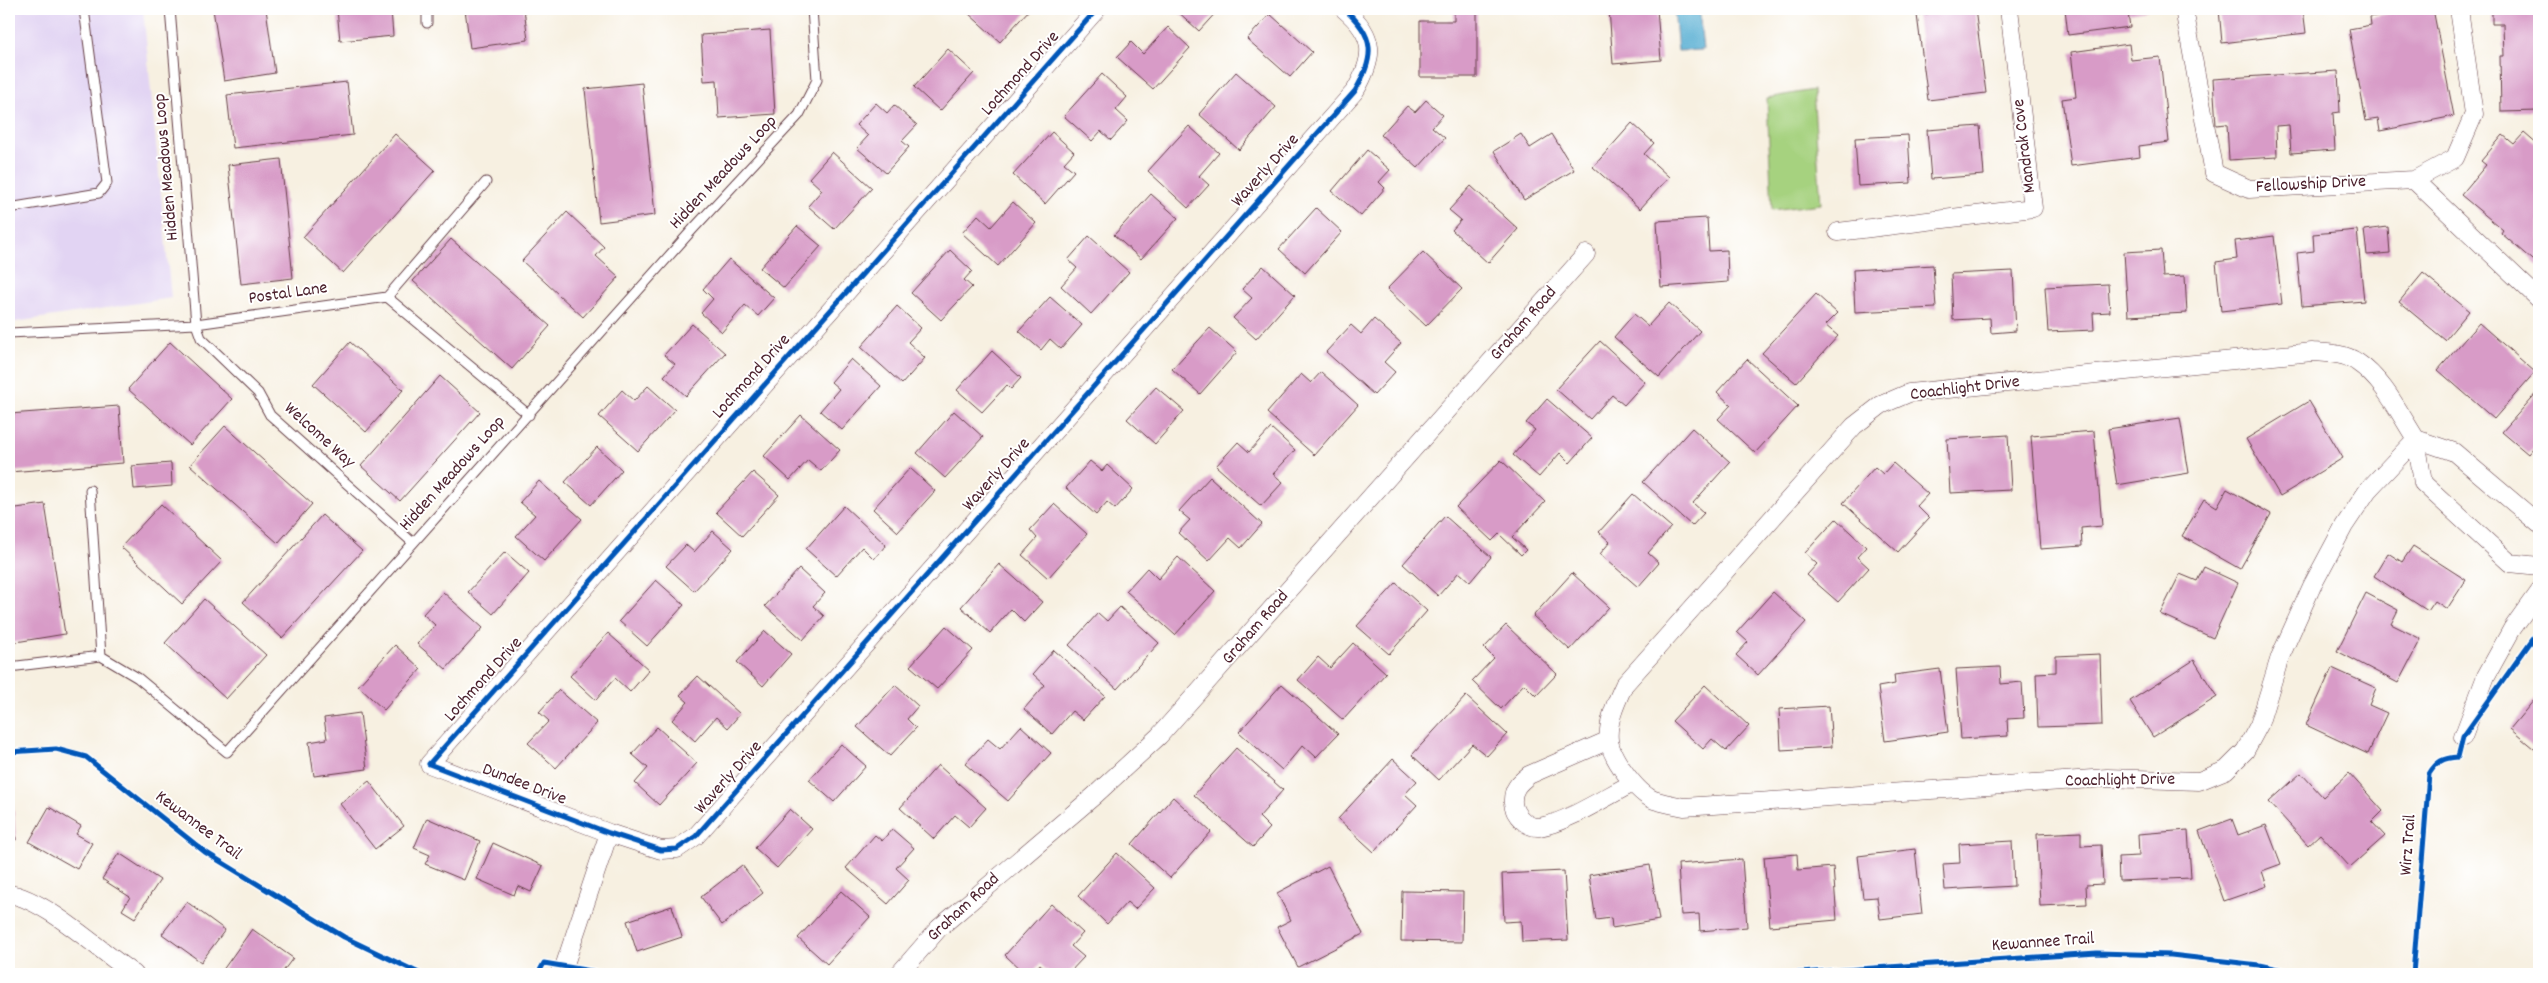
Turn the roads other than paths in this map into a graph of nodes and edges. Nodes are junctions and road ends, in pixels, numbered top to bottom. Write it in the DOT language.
graph roads {
  1 [pos="84,9"];
  2 [pos="170,9"];
  3 [pos="426,9"];
  4 [pos="812,9"];
  5 [pos="1097,9"];
  6 [pos="1344,9"];
  7 [pos="2010,9"];
  8 [pos="2184,9"];
  9 [pos="2459,9"];
  10 [pos="427,24"];
  11 [pos="2414,180"];
  12 [pos="486,182"];
  13 [pos="9,208"];
  14 [pos="1838,232"];
  15 [pos="1586,254"];
  16 [pos="387,297"];
  17 [pos="2537,297"];
  18 [pos="196,324"];
  19 [pos="9,334"];
  20 [pos="528,415"];
  21 [pos="2416,440"];
  22 [pos="90,490"];
  23 [pos="2539,524"];
  24 [pos="412,542"];
  25 [pos="2539,566"];
  26 [pos="2539,591"];
  27 [pos="101,656"];
  28 [pos="9,667"];
  29 [pos="2463,737"];
  30 [pos="1609,740"];
  31 [pos="428,764"];
  32 [pos="1633,783"];
  33 [pos="609,833"];
  34 [pos="9,894"];
  35 [pos="134,974"];
  36 [pos="559,974"];
  37 [pos="899,974"];
  1 -- 13 [label="lane"];
  2 -- 18 [label="lane, Hidden Meadows Loop"];
  3 -- 10 [label="lane"];
  4 -- 20 [label="lane, Hidden Meadows Loop"];
  5 -- 31 [label="street, Lochmond Drive"];
  6 -- 33 [label="street, Waverly Drive"];
  7 -- 14 [label="street, Mandrak Cove"];
  8 -- 11 [label="street, Fellowship Drive"];
  9 -- 11 [label="street"];
  11 -- 17 [label="street"];
  12 -- 16 [label="lane"];
  15 -- 37 [label="street, Graham Road"];
  16 -- 18 [label="lane, Postal Lane"];
  16 -- 20 [label="lane"];
  18 -- 19 [label="lane, Postal Lane"];
  18 -- 24 [label="lane, Welcome Way"];
  20 -- 24 [label="lane, Hidden Meadows Loop"];
  21 -- 23 [label="street"];
  21 -- 25 [label="street, Coachlight Drive"];
  21 -- 30 [label="street, Coachlight Drive"];
  21 -- 32 [label="street, Coachlight Drive"];
  22 -- 27 [label="lane"];
  24 -- 27 [label="lane, Hidden Meadows Loop"];
  26 -- 29 [label="street"];
  27 -- 28 [label="lane"];
  30 -- 32 [label="street, Coachlight Drive"];
  30 -- 32 [label="street"];
  31 -- 33 [label="street, Dundee Drive"];
  33 -- 36 [label="street"];
  34 -- 35 [label="street"];
}
